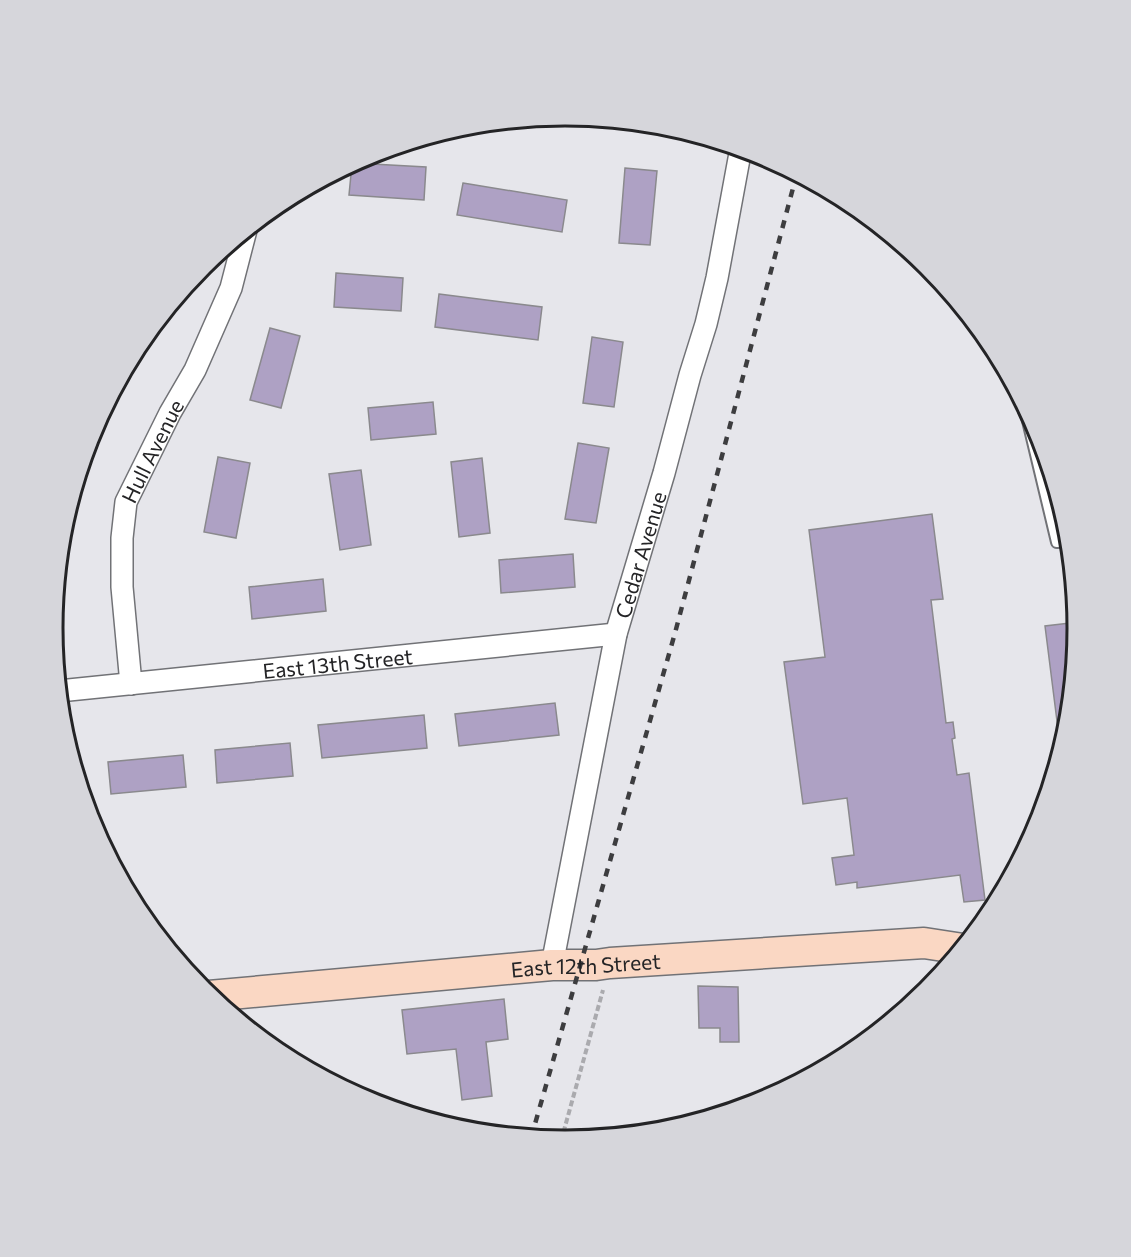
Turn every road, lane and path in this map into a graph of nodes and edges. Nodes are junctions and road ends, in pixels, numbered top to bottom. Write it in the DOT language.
graph roads {
  1 [pos="739,157"];
  2 [pos="243,244"];
  3 [pos="1035,450"];
  4 [pos="1060,542"];
  5 [pos="616,634"];
  6 [pos="131,684"];
  7 [pos="67,690"];
  8 [pos="953,947"];
  9 [pos="610,963"];
  10 [pos="552,965"];
  11 [pos="222,995"];
  12 [pos="564,1131"];
  1 -- 5 [label="street, Cedar Avenue"];
  2 -- 6 [label="street, Hull Avenue"];
  3 -- 4 [label="lane"];
  5 -- 6 [label="street, East 13th Street"];
  5 -- 10 [label="street, Cedar Avenue"];
  6 -- 7 [label="street, East 13th Street"];
  8 -- 9 [label="main road, East 12th Street"];
  9 -- 10 [label="main road, East 12th Street"];
  9 -- 12 [label="path"];
  10 -- 11 [label="main road, East 12th Street"];
}
